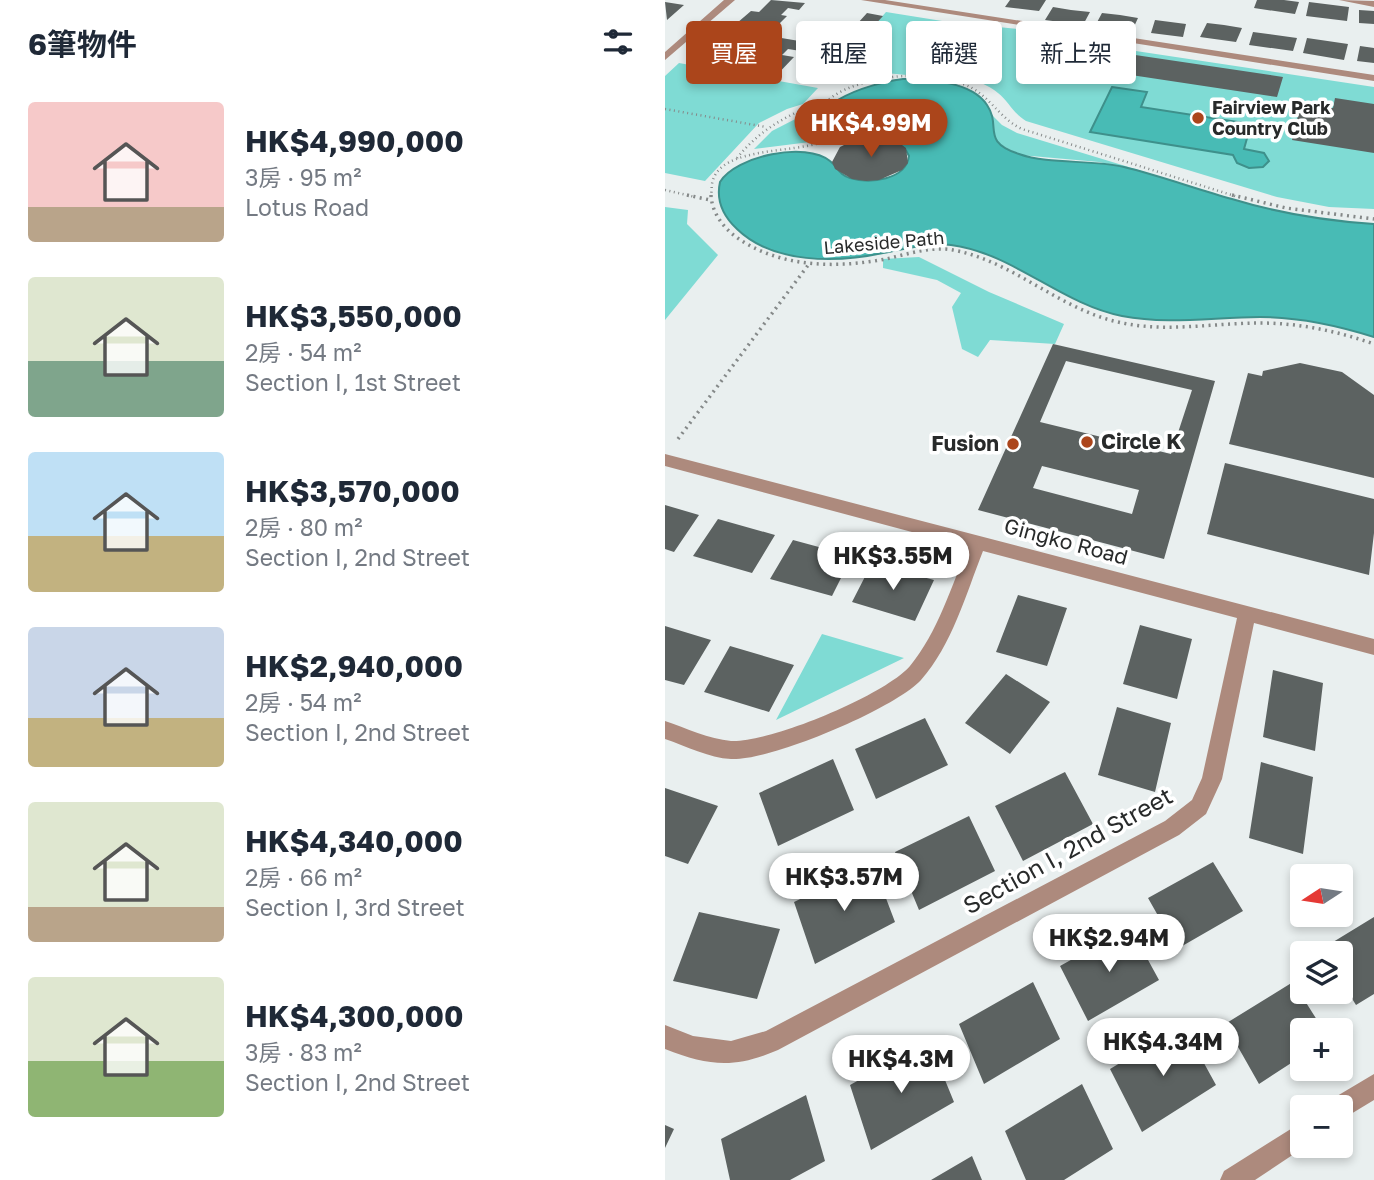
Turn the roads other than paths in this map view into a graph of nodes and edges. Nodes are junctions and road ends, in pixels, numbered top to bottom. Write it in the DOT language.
graph roads {
  1 [pos="730,0"];
  2 [pos="866,0"];
  3 [pos="1344,0"];
  4 [pos="1374,4"];
  5 [pos="665,57"];
  6 [pos="1374,78"];
  7 [pos="669,454"];
  8 [pos="978,543"];
  9 [pos="1247,614"];
  10 [pos="1374,647"];
  11 [pos="665,730"];
  12 [pos="665,1037"];
  13 [pos="1374,1086"];
  14 [pos="1353,1100"];
  15 [pos="1290,1142"];
  16 [pos="1233,1180"];
  1 -- 5 [label="street"];
  2 -- 6 [label="street"];
  3 -- 4 [label="street"];
  7 -- 8 [label="street, Gingko Road"];
  8 -- 9 [label="street, Gingko Road"];
  8 -- 11 [label="street"];
  9 -- 10 [label="street, Gingko Road"];
  9 -- 12 [label="street, Section I, 2nd Street"];
  13 -- 14 [label="street"];
  15 -- 16 [label="street"];
}
